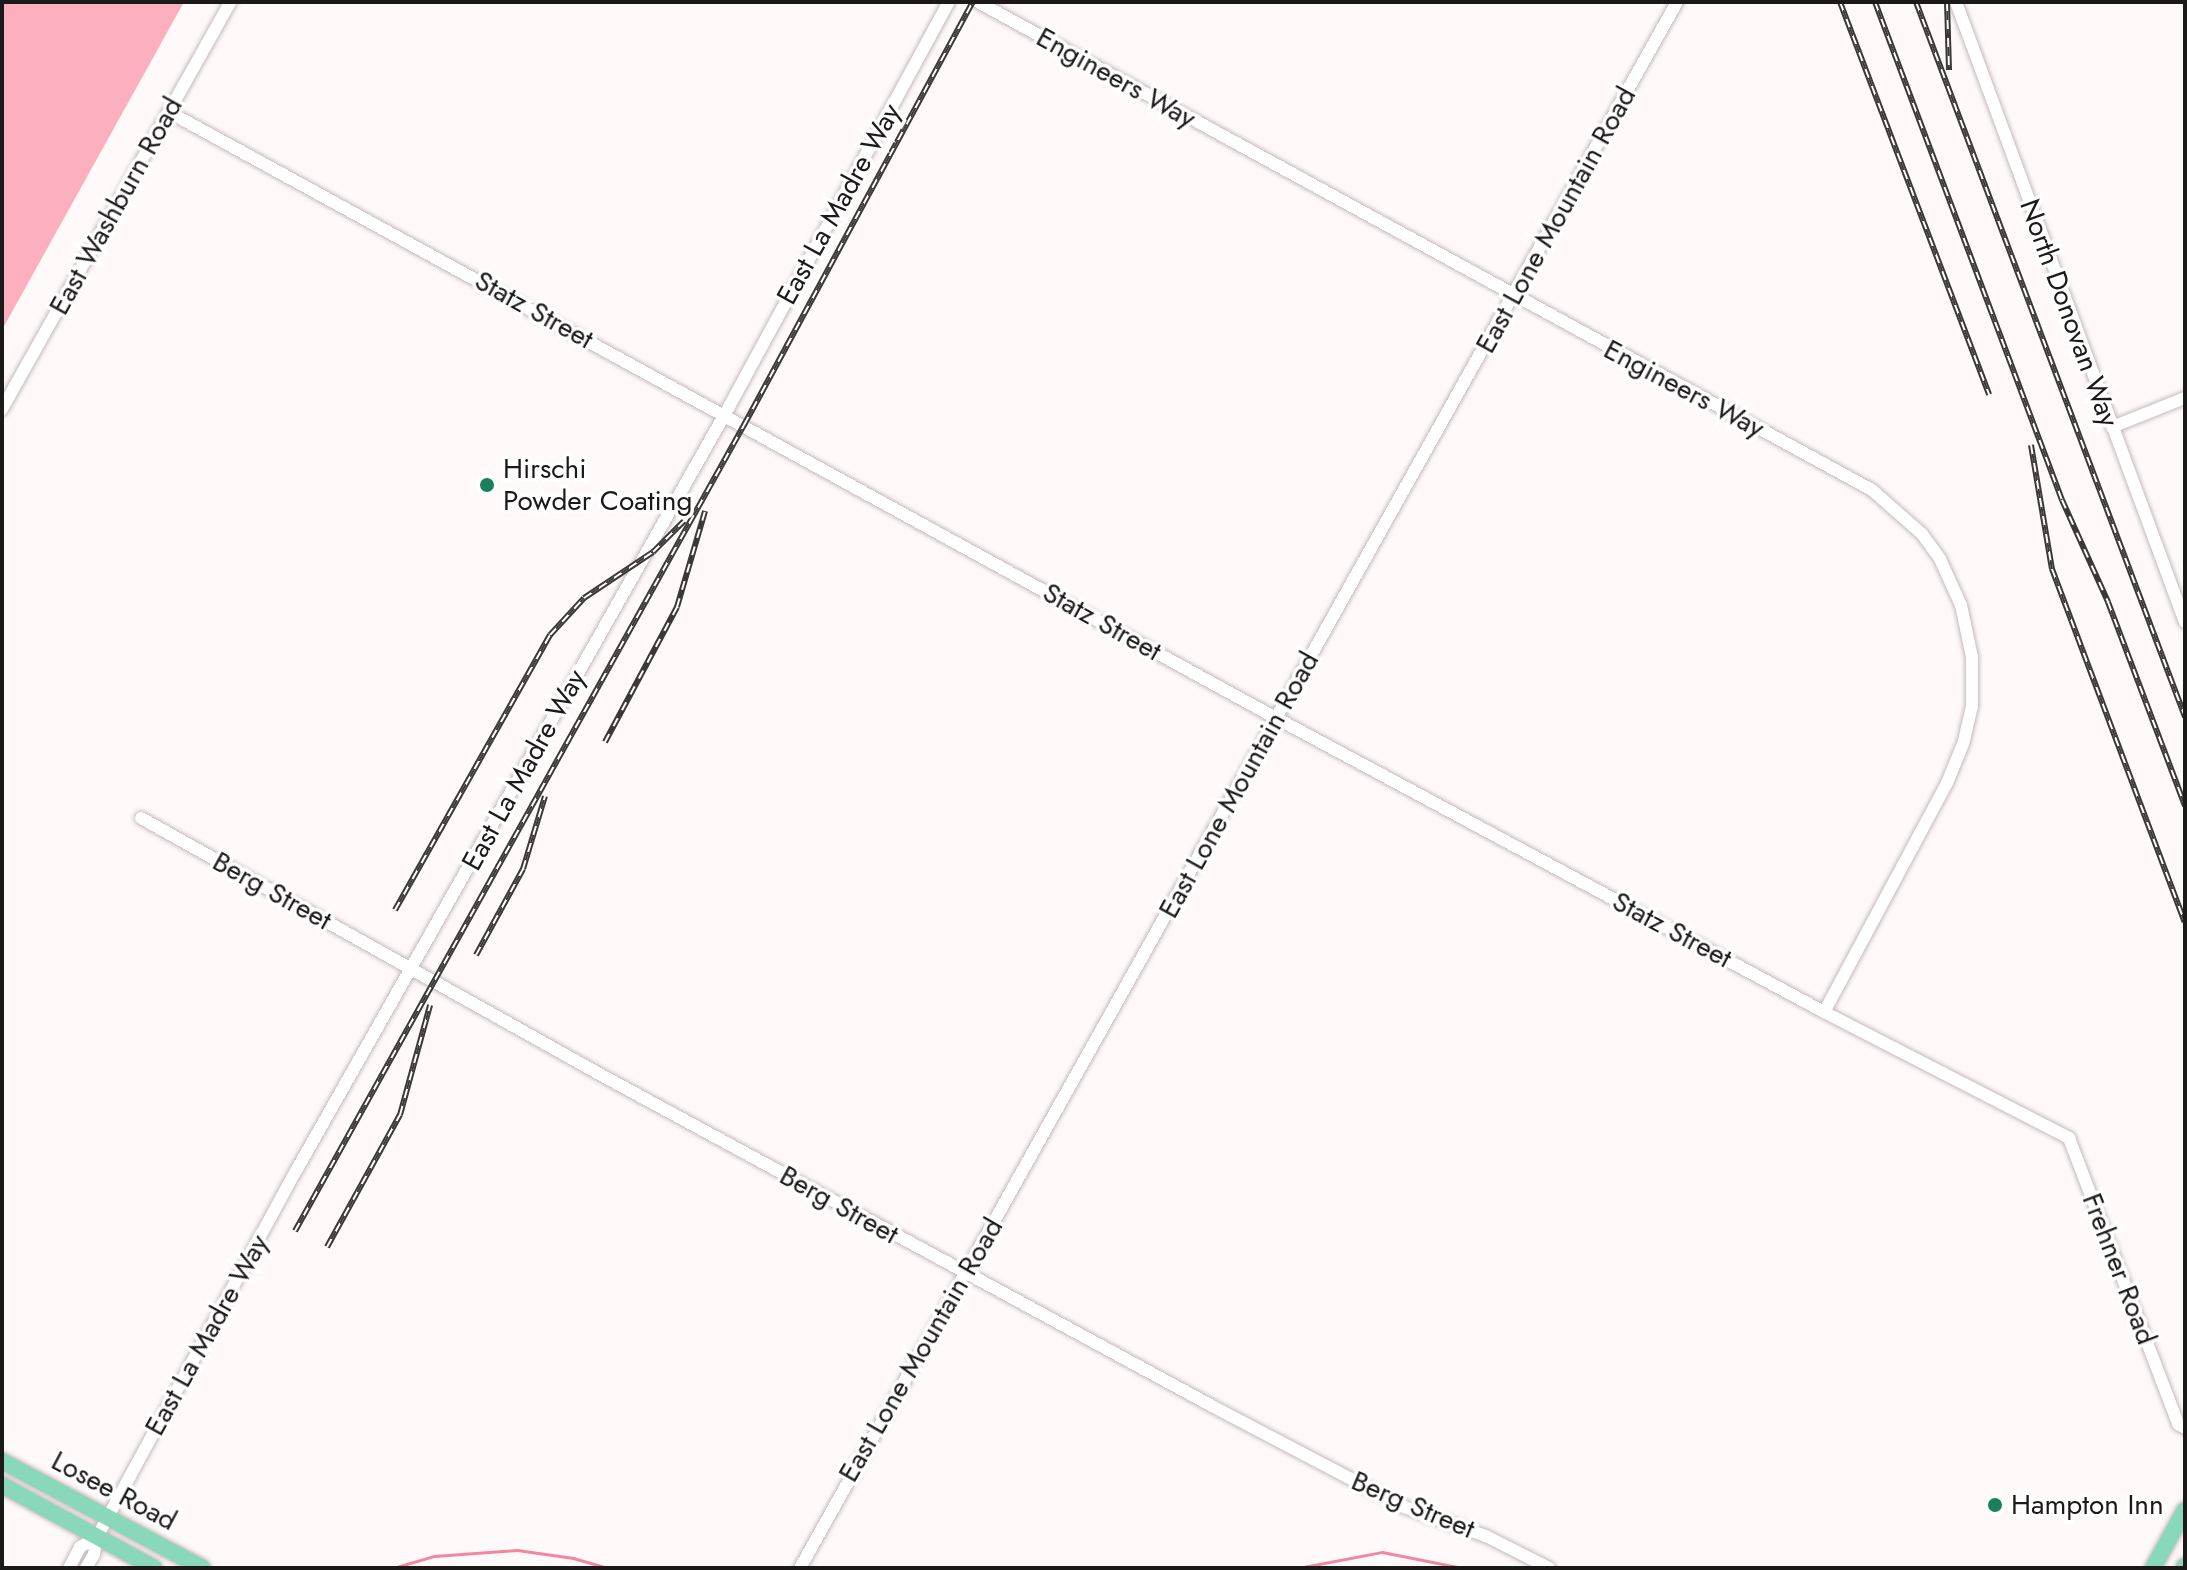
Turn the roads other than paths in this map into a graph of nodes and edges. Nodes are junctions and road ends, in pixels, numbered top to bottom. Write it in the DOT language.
graph roads {
  1 [pos="230,2"];
  2 [pos="949,2"];
  3 [pos="978,2"];
  4 [pos="1677,2"];
  5 [pos="1956,2"];
  6 [pos="169,112"];
  7 [pos="1514,297"];
  8 [pos="2185,398"];
  9 [pos="2,409"];
  10 [pos="725,414"];
  11 [pos="2112,427"];
  12 [pos="2185,622"];
  13 [pos="1276,718"];
  14 [pos="141,818"];
  15 [pos="412,969"];
  16 [pos="1824,1012"];
  17 [pos="2039,1125"];
  18 [pos="966,1275"];
  19 [pos="2185,1428"];
  20 [pos="2,1461"];
  21 [pos="2,1485"];
  22 [pos="2185,1510"];
  23 [pos="107,1517"];
  24 [pos="97,1537"];
  25 [pos="69,1568"];
  26 [pos="86,1568"];
  27 [pos="154,1568"];
  28 [pos="202,1568"];
  29 [pos="800,1568"];
  30 [pos="1549,1568"];
  31 [pos="2153,1568"];
  1 -- 6 [label="street, East Washburn Road"];
  2 -- 10 [label="street, East La Madre Way"];
  3 -- 7 [label="street, Engineers Way"];
  4 -- 7 [label="street, East Lone Mountain Road"];
  5 -- 11 [label="street, North Donovan Way"];
  6 -- 9 [label="street, East Washburn Road"];
  6 -- 10 [label="street, Statz Street"];
  7 -- 13 [label="street, East Lone Mountain Road"];
  7 -- 16 [label="street, Engineers Way"];
  8 -- 11 [label="street"];
  10 -- 13 [label="street, Statz Street"];
  10 -- 15 [label="street, East La Madre Way"];
  11 -- 12 [label="street, North Donovan Way"];
  13 -- 16 [label="street, Statz Street"];
  13 -- 18 [label="street, East Lone Mountain Road"];
  14 -- 15 [label="street, Berg Street"];
  15 -- 18 [label="street, Berg Street"];
  15 -- 23 [label="street, East La Madre Way"];
  16 -- 17 [label="street, Statz Street"];
  17 -- 19 [label="street, Frehner Road"];
  18 -- 29 [label="street, East Lone Mountain Road"];
  18 -- 30 [label="street, Berg Street"];
  20 -- 23 [label="main road, Losee Road"];
  21 -- 24 [label="main road, Losee Road"];
  22 -- 31 [label="main road"];
  23 -- 24 [label="street, East La Madre Way"];
  23 -- 28 [label="main road, Losee Road"];
  24 -- 25 [label="street, East La Madre Way"];
  24 -- 26 [label="street, East La Madre Way"];
  24 -- 27 [label="main road, Losee Road"];
}
